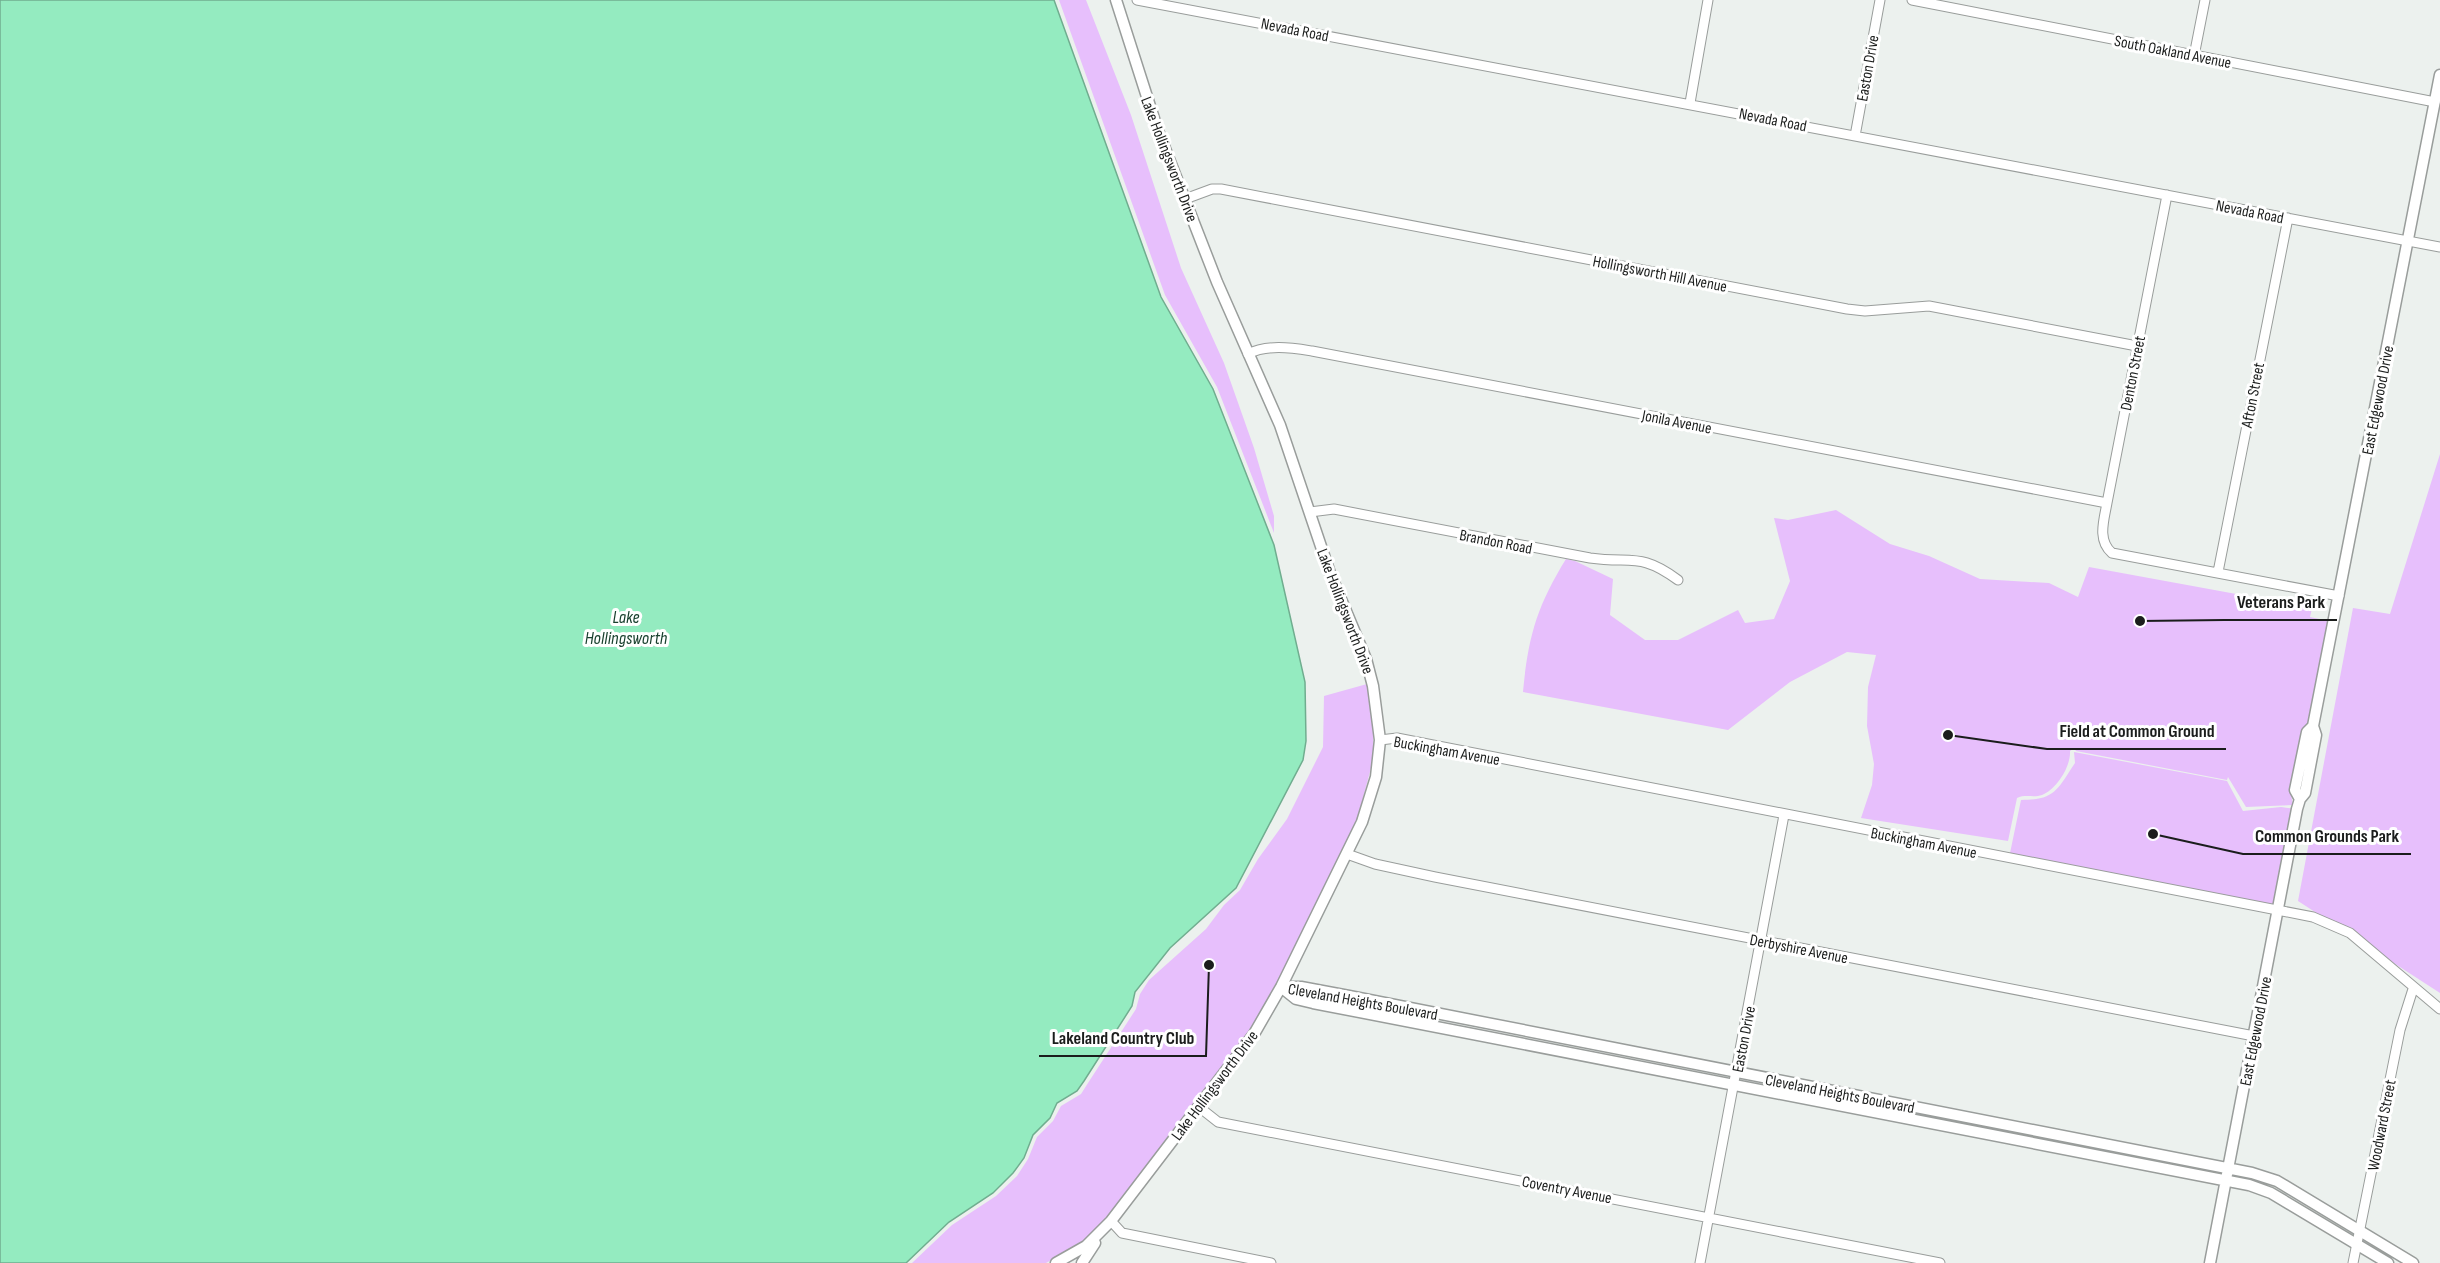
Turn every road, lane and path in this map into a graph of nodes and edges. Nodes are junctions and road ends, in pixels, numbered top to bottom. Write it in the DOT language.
graph roads {
  1 [pos="1116,0"];
  2 [pos="1137,0"];
  3 [pos="1708,0"];
  4 [pos="1880,0"];
  5 [pos="1912,0"];
  6 [pos="2205,0"];
  7 [pos="2194,56"];
  8 [pos="2440,75"];
  9 [pos="2435,102"];
  10 [pos="1690,103"];
  11 [pos="1855,136"];
  12 [pos="2167,195"];
  13 [pos="1185,199"];
  14 [pos="2288,218"];
  15 [pos="2408,242"];
  16 [pos="2440,247"];
  17 [pos="2137,346"];
  18 [pos="1248,354"];
  19 [pos="2107,502"];
  20 [pos="1310,512"];
  21 [pos="2218,572"];
  22 [pos="1678,580"];
  23 [pos="2339,596"];
  24 [pos="1380,740"];
  25 [pos="1784,815"];
  26 [pos="1347,854"];
  27 [pos="2278,908"];
  28 [pos="1762,941"];
  29 [pos="1281,987"];
  30 [pos="2413,989"];
  31 [pos="2440,1009"];
  32 [pos="1508,1028"];
  33 [pos="2254,1036"];
  34 [pos="1505,1040"];
  35 [pos="1736,1073"];
  36 [pos="1734,1085"];
  37 [pos="1199,1107"];
  38 [pos="1982,1120"];
  39 [pos="1980,1133"];
  40 [pos="2229,1168"];
  41 [pos="2227,1181"];
  42 [pos="1709,1218"];
  43 [pos="1109,1223"];
  44 [pos="2360,1231"];
  45 [pos="2357,1244"];
  46 [pos="1056,1263"];
  47 [pos="1082,1263"];
  48 [pos="1271,1263"];
  49 [pos="1700,1263"];
  50 [pos="1940,1263"];
  51 [pos="2210,1263"];
  52 [pos="2353,1263"];
  53 [pos="2388,1263"];
  54 [pos="2413,1263"];
  1 -- 13 [label="street, Lake Hollingsworth Drive"];
  2 -- 10 [label="street, Nevada Road"];
  3 -- 10 [label="street"];
  4 -- 11 [label="street, Easton Drive"];
  5 -- 7 [label="street, South Oakland Avenue"];
  6 -- 7 [label="street"];
  7 -- 9 [label="street, South Oakland Avenue"];
  8 -- 9 [label="street, East Edgewood Drive"];
  9 -- 15 [label="street, East Edgewood Drive"];
  10 -- 11 [label="street, Nevada Road"];
  11 -- 12 [label="street, Nevada Road"];
  12 -- 14 [label="street, Nevada Road"];
  12 -- 17 [label="street, Denton Street"];
  13 -- 17 [label="street, Hollingsworth Hill Avenue"];
  13 -- 18 [label="street, Lake Hollingsworth Drive"];
  14 -- 15 [label="street, Nevada Road"];
  14 -- 21 [label="street, Afton Street"];
  15 -- 16 [label="street, Nevada Road"];
  15 -- 23 [label="street, East Edgewood Drive"];
  17 -- 19 [label="street, Denton Street"];
  18 -- 19 [label="street, Jonila Avenue"];
  18 -- 20 [label="street, Lake Hollingsworth Drive"];
  19 -- 21 [label="street, Denton Street"];
  20 -- 22 [label="street, Brandon Road"];
  20 -- 24 [label="street, Lake Hollingsworth Drive"];
  21 -- 23 [label="street"];
  23 -- 27 [label="street, East Edgewood Drive"];
  24 -- 25 [label="street, Buckingham Avenue"];
  24 -- 26 [label="street, Lake Hollingsworth Drive"];
  25 -- 27 [label="street, Buckingham Avenue"];
  25 -- 28 [label="street, Easton Drive"];
  26 -- 28 [label="street, Derbyshire Avenue"];
  26 -- 29 [label="street, Lake Hollingsworth Drive"];
  27 -- 30 [label="street, Buckingham Avenue"];
  27 -- 33 [label="street, East Edgewood Drive"];
  28 -- 33 [label="street, Derbyshire Avenue"];
  28 -- 35 [label="street, Easton Drive"];
  29 -- 32 [label="street, Cleveland Heights Boulevard"];
  29 -- 34 [label="street, Cleveland Heights Boulevard"];
  29 -- 37 [label="street, Lake Hollingsworth Drive"];
  30 -- 31 [label="street, Buckingham Avenue"];
  30 -- 44 [label="street, Woodward Street"];
  32 -- 34 [label="street"];
  32 -- 35 [label="street, Cleveland Heights Boulevard"];
  33 -- 40 [label="street, East Edgewood Drive"];
  34 -- 36 [label="street, Cleveland Heights Boulevard"];
  35 -- 36 [label="street, Easton Drive"];
  35 -- 38 [label="street, Cleveland Heights Boulevard"];
  36 -- 39 [label="street, Cleveland Heights Boulevard"];
  36 -- 42 [label="street, Easton Drive"];
  37 -- 42 [label="street, Coventry Avenue"];
  37 -- 43 [label="street, Lake Hollingsworth Drive"];
  38 -- 39 [label="street"];
  38 -- 40 [label="street, Cleveland Heights Boulevard"];
  39 -- 41 [label="street, Cleveland Heights Boulevard"];
  40 -- 41 [label="street, East Edgewood Drive"];
  40 -- 44 [label="street, Cleveland Heights Boulevard"];
  41 -- 45 [label="street, Cleveland Heights Boulevard"];
  41 -- 51 [label="street, East Edgewood Drive"];
  42 -- 49 [label="street, Easton Drive"];
  42 -- 50 [label="street, Coventry Avenue"];
  43 -- 46 [label="street, Lake Hollingsworth Drive"];
  43 -- 47 [label="street"];
  43 -- 48 [label="street"];
  44 -- 45 [label="street, Woodward Street"];
  44 -- 54 [label="street, Cleveland Heights Boulevard"];
  45 -- 52 [label="street, Woodward Street"];
  45 -- 53 [label="street, Cleveland Heights Boulevard"];
}
